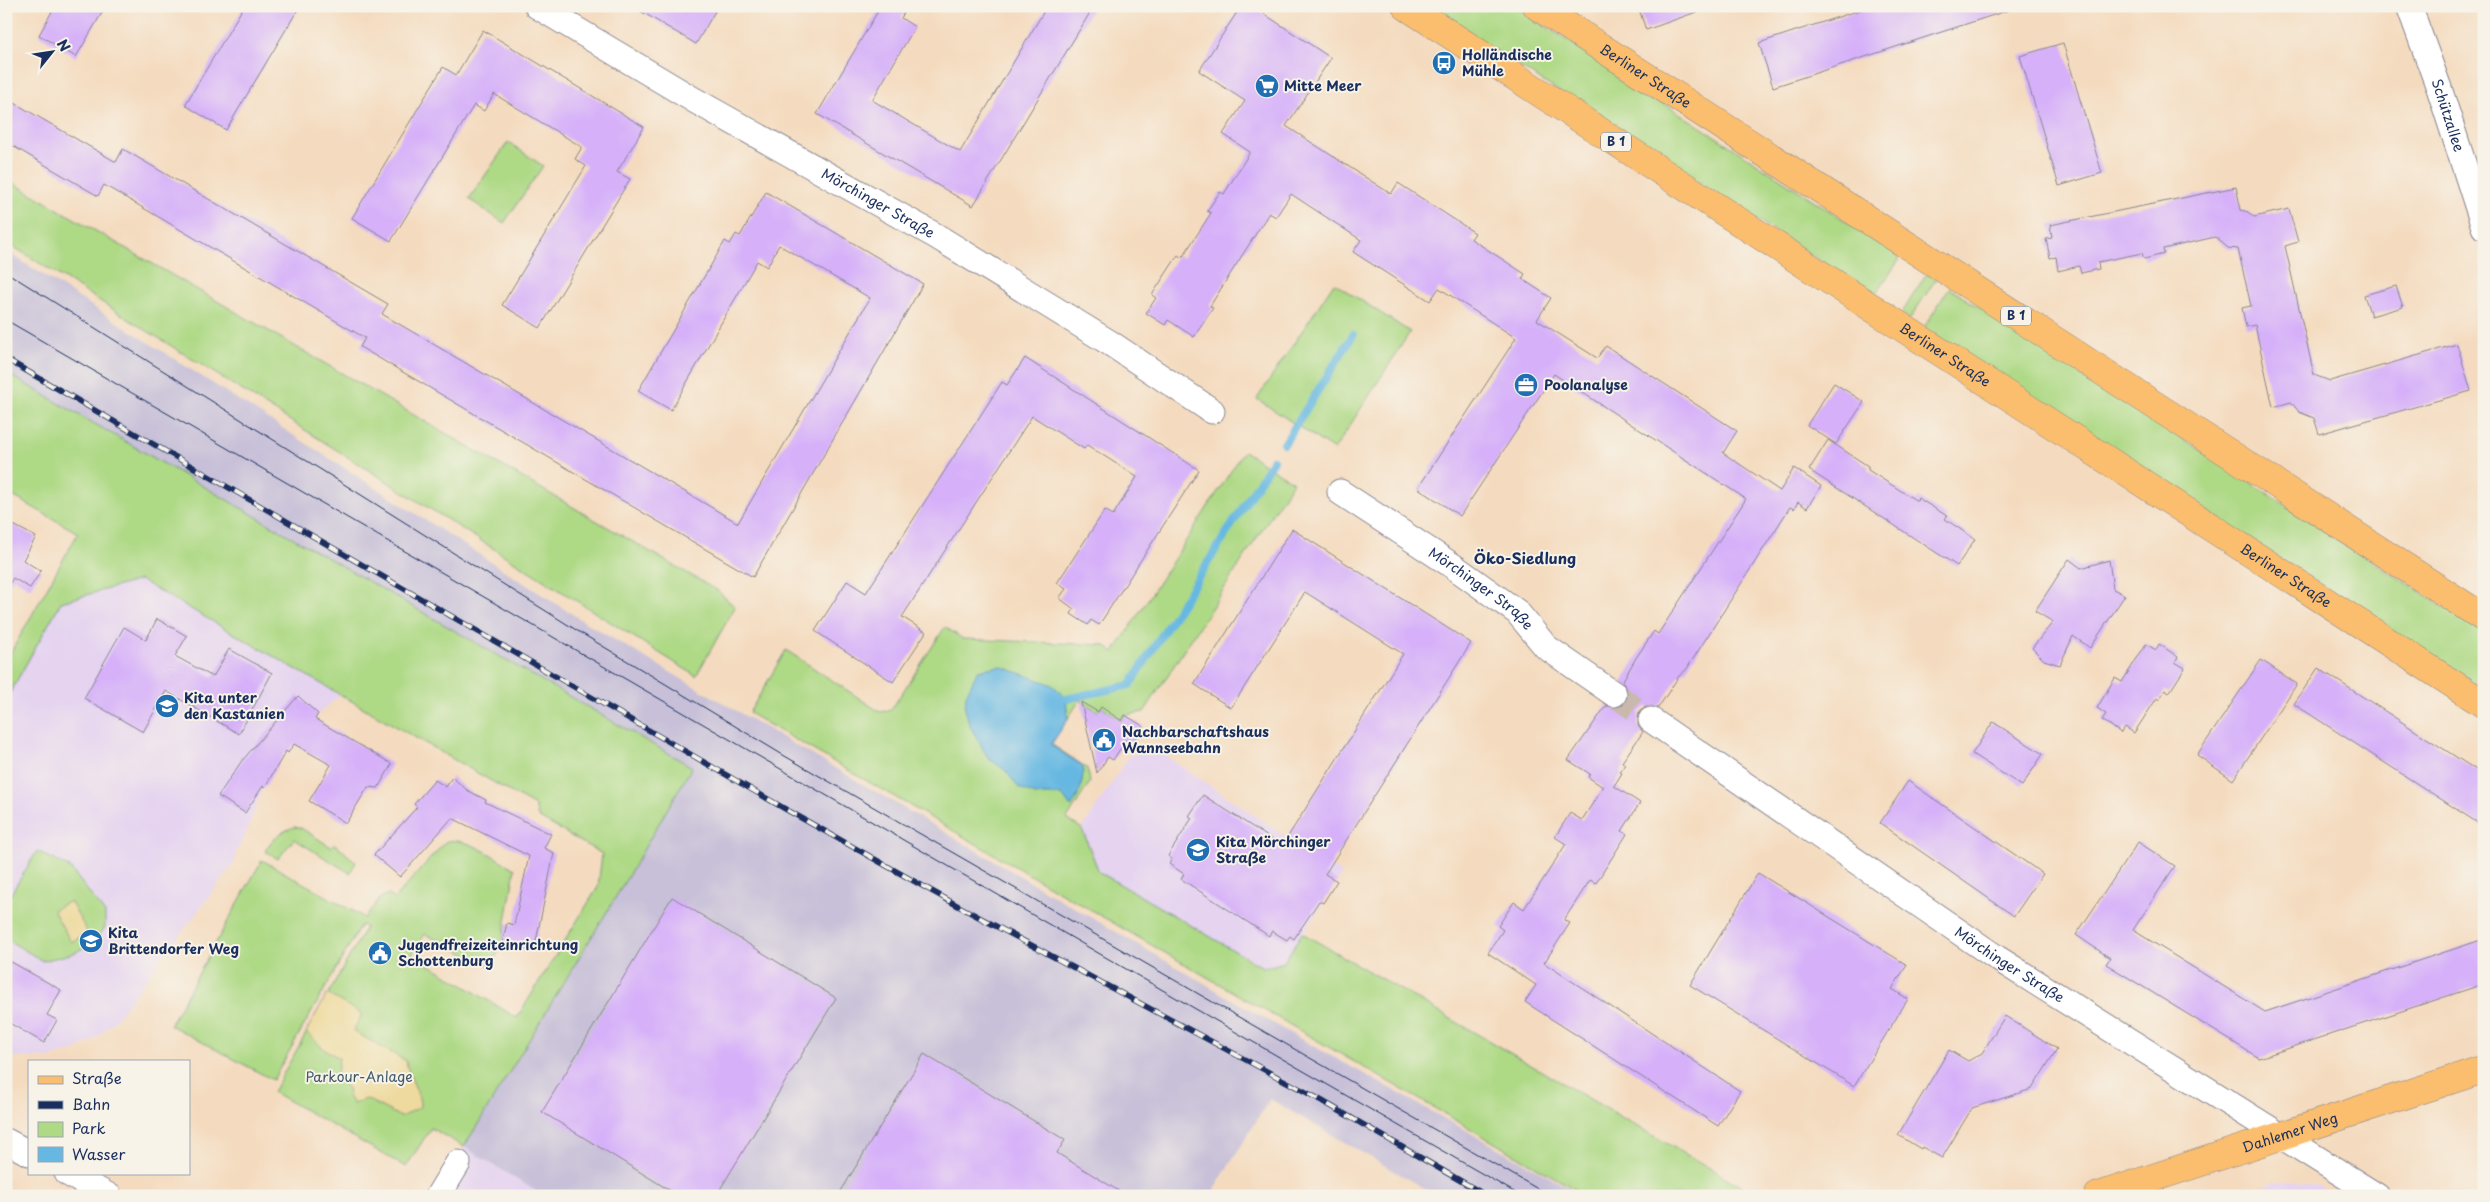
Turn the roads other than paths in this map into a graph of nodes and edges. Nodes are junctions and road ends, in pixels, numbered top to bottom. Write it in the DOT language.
graph roads {
  1 [pos="537,6"];
  2 [pos="1406,6"];
  3 [pos="1537,6"];
  4 [pos="2409,6"];
  5 [pos="2484,227"];
  6 [pos="1212,412"];
  7 [pos="1340,492"];
  8 [pos="2484,618"];
  9 [pos="1614,694"];
  10 [pos="2484,704"];
  11 [pos="1651,720"];
  12 [pos="2484,1069"];
  13 [pos="2282,1136"];
  14 [pos="6,1141"];
  15 [pos="28,1152"];
  16 [pos="458,1163"];
  17 [pos="69,1174"];
  18 [pos="110,1196"];
  19 [pos="438,1196"];
  20 [pos="2098,1196"];
  21 [pos="2377,1196"];
  1 -- 6 [label="street, Mörchinger Straße"];
  2 -- 10 [label="main road, Berliner Straße / B 1"];
  3 -- 8 [label="main road, Berliner Straße / B 1"];
  4 -- 5 [label="street, Schützallee"];
  7 -- 9 [label="street, Mörchinger Straße"];
  11 -- 13 [label="street, Mörchinger Straße"];
  12 -- 13 [label="main road, Dahlemer Weg"];
  13 -- 20 [label="main road, Dahlemer Weg"];
  13 -- 21 [label="street, Mörchinger Straße"];
  14 -- 15 [label="street"];
  16 -- 19 [label="street"];
  17 -- 18 [label="street"];
}
